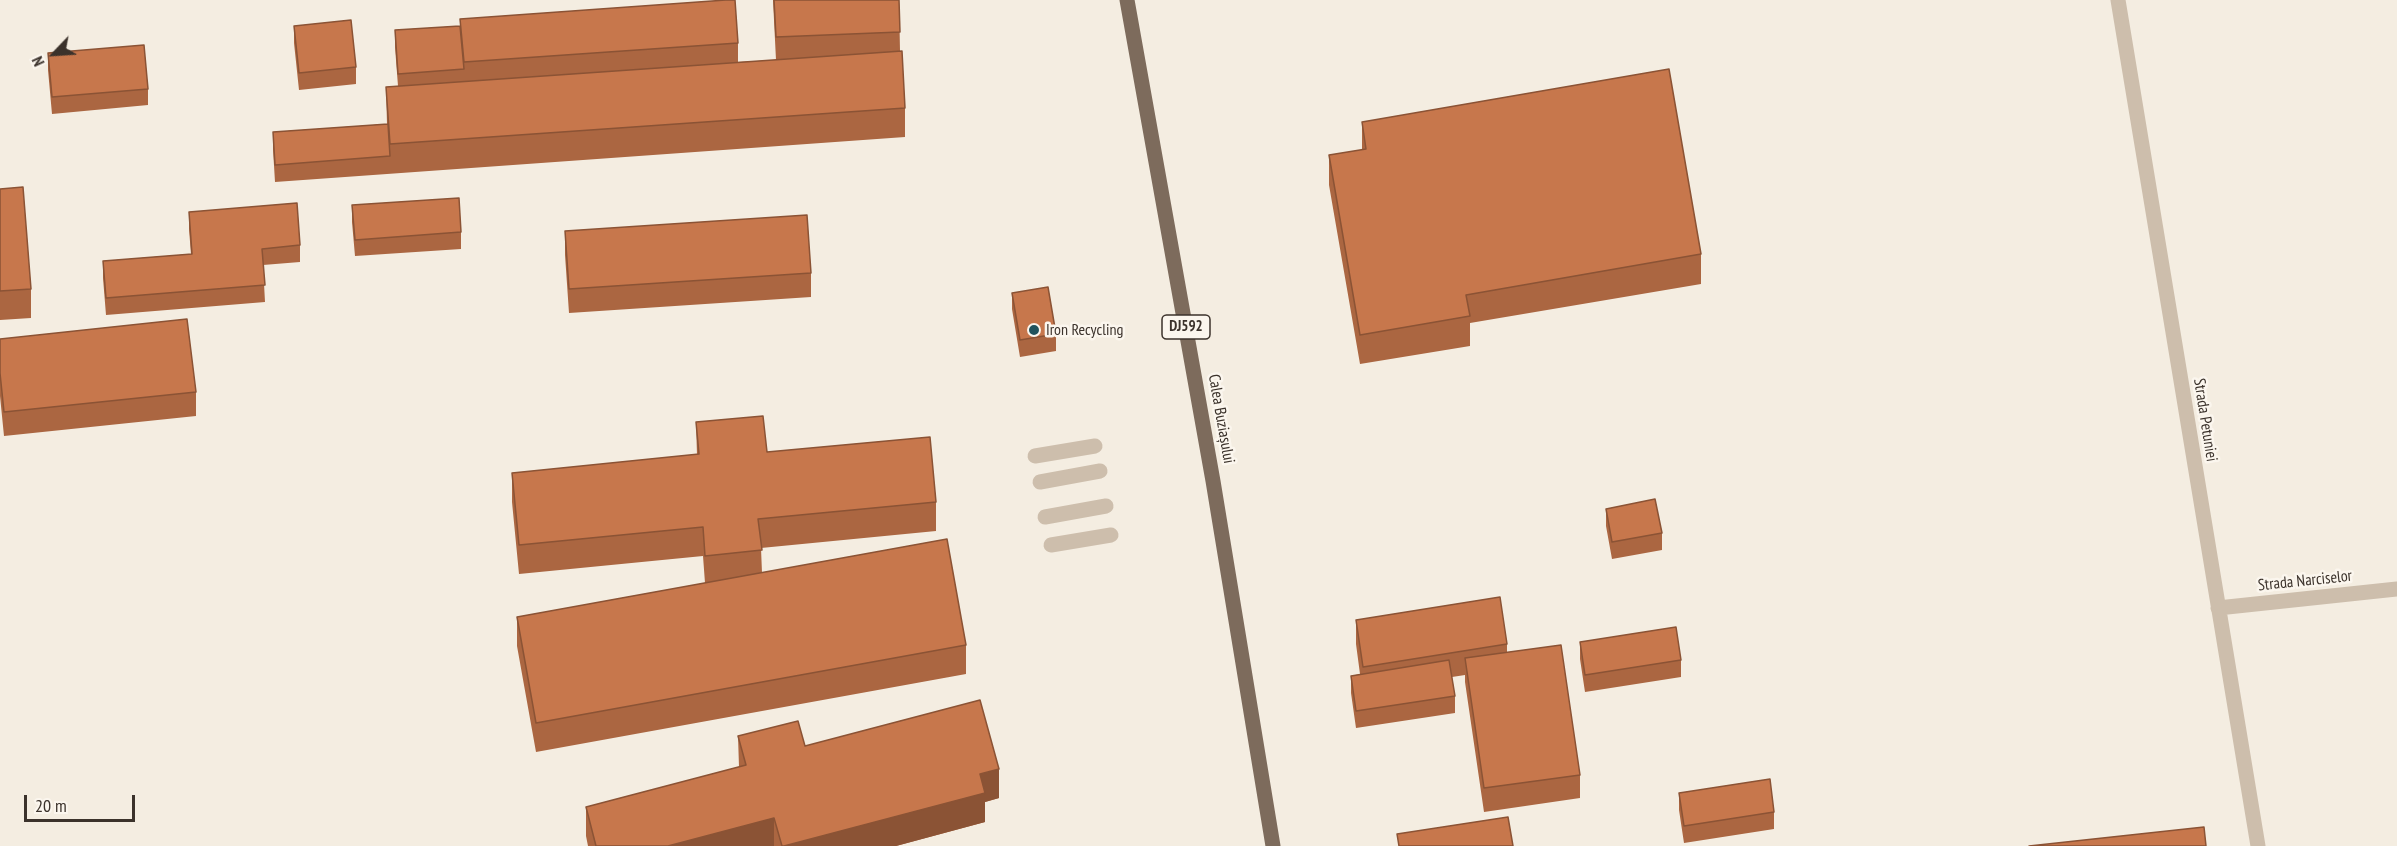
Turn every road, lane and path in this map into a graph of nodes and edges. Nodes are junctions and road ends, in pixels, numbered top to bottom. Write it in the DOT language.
graph roads {
  1 [pos="1127,0"];
  2 [pos="2118,0"];
  3 [pos="1095,446"];
  4 [pos="1035,456"];
  5 [pos="1100,471"];
  6 [pos="1040,482"];
  7 [pos="1106,506"];
  8 [pos="1046,517"];
  9 [pos="1111,535"];
  10 [pos="1051,545"];
  11 [pos="2397,589"];
  12 [pos="2218,608"];
  13 [pos="1273,846"];
  14 [pos="2258,846"];
  1 -- 13 [label="main road, Calea Buziașului / DJ592"];
  2 -- 12 [label="street, Strada Petuniei"];
  3 -- 4 [label="street"];
  5 -- 6 [label="street"];
  7 -- 8 [label="street"];
  9 -- 10 [label="street"];
  11 -- 12 [label="street, Strada Narciselor"];
  12 -- 14 [label="street, Strada Petuniei"];
}
